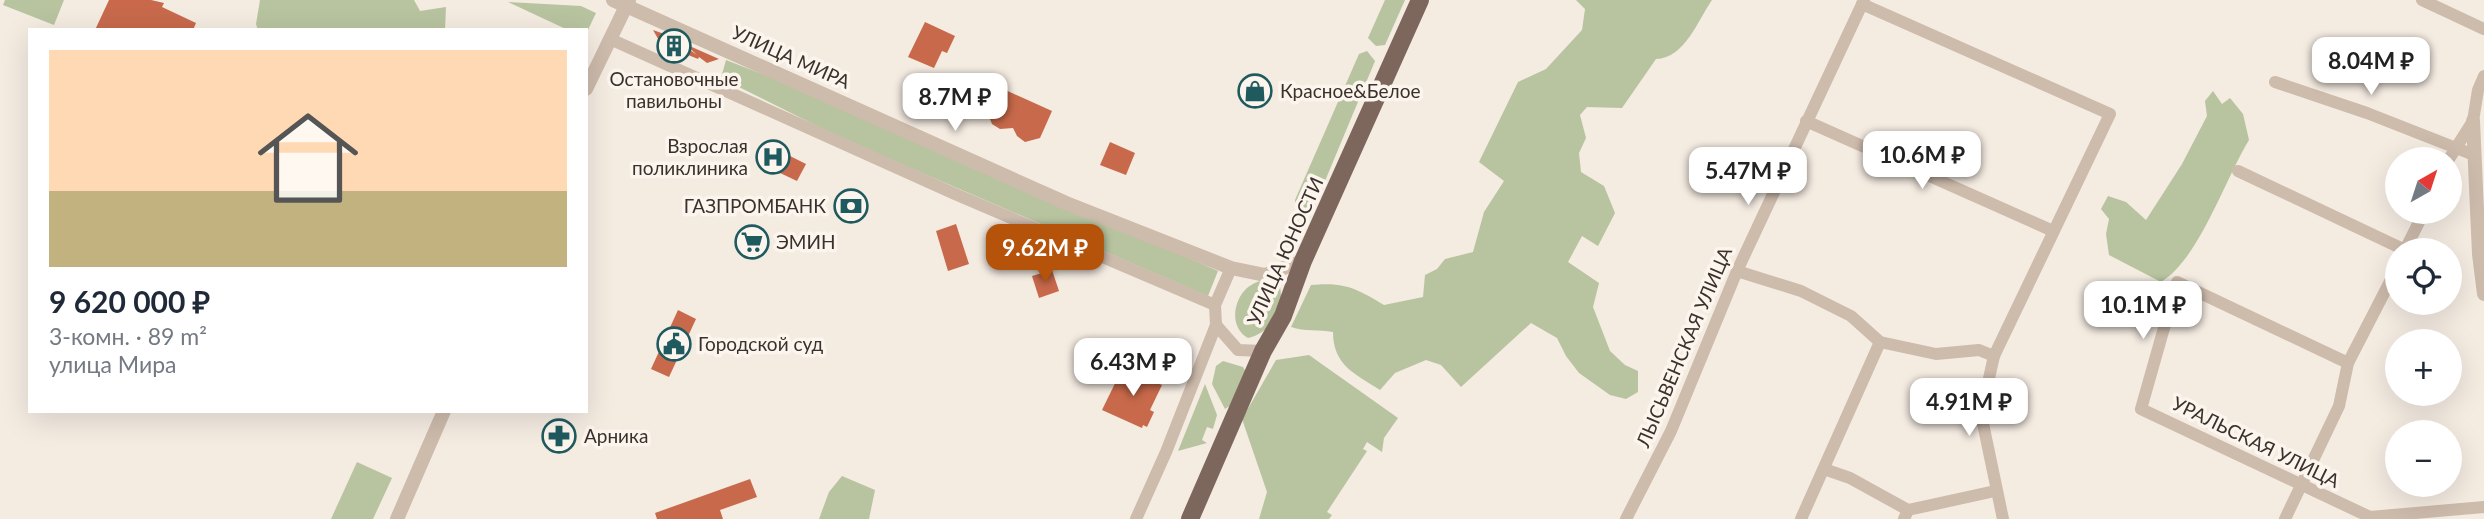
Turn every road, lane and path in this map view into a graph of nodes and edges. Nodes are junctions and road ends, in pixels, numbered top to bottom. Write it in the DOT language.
graph roads {
  1 [pos="1420,0"];
  2 [pos="2422,0"];
  3 [pos="623,2"];
  4 [pos="1863,2"];
  5 [pos="2484,29"];
  6 [pos="610,39"];
  7 [pos="2484,76"];
  8 [pos="2275,82"];
  9 [pos="588,85"];
  10 [pos="1806,121"];
  11 [pos="2473,121"];
  12 [pos="2437,147"];
  13 [pos="2456,147"];
  14 [pos="2462,154"];
  15 [pos="2474,155"];
  16 [pos="2238,171"];
  17 [pos="2053,231"];
  18 [pos="2385,241"];
  19 [pos="1303,261"];
  20 [pos="1231,268"];
  21 [pos="1737,271"];
  22 [pos="2385,290"];
  23 [pos="2484,294"];
  24 [pos="1215,305"];
  25 [pos="1216,325"];
  26 [pos="1880,342"];
  27 [pos="1263,351"];
  28 [pos="1994,356"];
  29 [pos="2348,362"];
  30 [pos="443,413"];
  31 [pos="1824,470"];
  32 [pos="2300,486"];
  33 [pos="1996,491"];
  34 [pos="2484,507"];
  35 [pos="1906,514"];
  36 [pos="397,519"];
  37 [pos="1136,519"];
  38 [pos="1190,519"];
  39 [pos="1626,519"];
  40 [pos="1801,519"];
  41 [pos="2003,519"];
  42 [pos="2285,519"];
  1 -- 19 [label="main road, УЛИЦА ЮНОСТИ"];
  2 -- 5 [label="street"];
  3 -- 6 [label="street"];
  3 -- 20 [label="street, УЛИЦА МИРА"];
  4 -- 10 [label="street, ЛЫСЬВЕНСКАЯ УЛИЦА"];
  4 -- 17 [label="street"];
  6 -- 9 [label="street"];
  6 -- 24 [label="street"];
  7 -- 11 [label="street"];
  8 -- 12 [label="street"];
  10 -- 17 [label="street"];
  10 -- 21 [label="street, ЛЫСЬВЕНСКАЯ УЛИЦА"];
  11 -- 13 [label="street"];
  11 -- 15 [label="street"];
  14 -- 15 [label="street"];
  15 -- 23 [label="street"];
  16 -- 18 [label="street"];
  17 -- 28 [label="street"];
  19 -- 20 [label="street, УЛИЦА МИРА"];
  19 -- 27 [label="main road, УЛИЦА ЮНОСТИ"];
  20 -- 24 [label="street"];
  21 -- 26 [label="street"];
  21 -- 39 [label="street, ЛЫСЬВЕНСКАЯ УЛИЦА"];
  22 -- 29 [label="street"];
  24 -- 25 [label="street"];
  25 -- 27 [label="street"];
  25 -- 37 [label="street"];
  26 -- 28 [label="street"];
  26 -- 31 [label="street"];
  27 -- 38 [label="main road, УЛИЦА ЮНОСТИ"];
  28 -- 33 [label="street"];
  29 -- 32 [label="street"];
  29 -- 32 [label="street, УРАЛЬСКАЯ УЛИЦА"];
  30 -- 36 [label="street"];
  31 -- 35 [label="street"];
  31 -- 40 [label="street"];
  32 -- 34 [label="street, УРАЛЬСКАЯ УЛИЦА"];
  32 -- 42 [label="street"];
  33 -- 35 [label="street"];
  33 -- 41 [label="street"];
}
